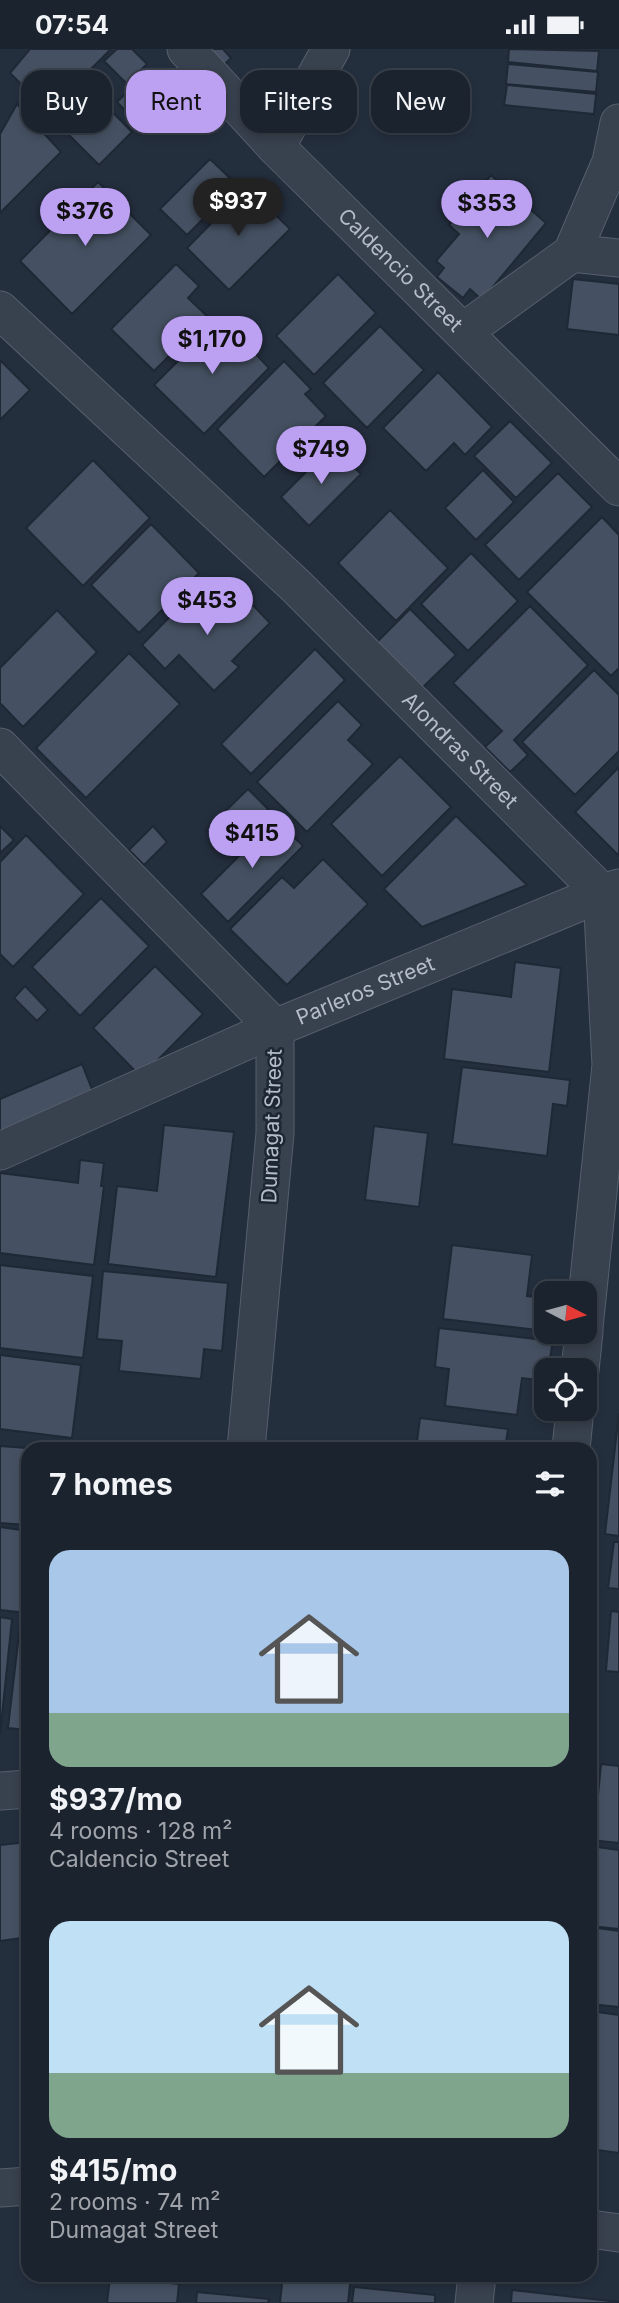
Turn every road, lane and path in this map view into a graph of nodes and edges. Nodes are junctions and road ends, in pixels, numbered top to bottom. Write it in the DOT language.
graph roads {
  1 [pos="186,49"];
  2 [pos="331,49"];
  3 [pos="619,123"];
  4 [pos="276,147"];
  5 [pos="572,253"];
  6 [pos="619,258"];
  7 [pos="0,310"];
  8 [pos="463,332"];
  9 [pos="619,487"];
  10 [pos="0,747"];
  11 [pos="610,891"];
  12 [pos="275,1028"];
  13 [pos="0,1150"];
  14 [pos="589,1281"];
  15 [pos="574,1421"];
  16 [pos="247,1442"];
  17 [pos="571,1442"];
  18 [pos="21,1790"];
  19 [pos="0,1791"];
  20 [pos="21,2186"];
  21 [pos="0,2188"];
  22 [pos="597,2230"];
  23 [pos="619,2232"];
  24 [pos="476,2282"];
  25 [pos="474,2303"];
  1 -- 4 [label="street, Caldencio Street"];
  2 -- 4 [label="street"];
  3 -- 5 [label="street"];
  4 -- 8 [label="street, Caldencio Street"];
  5 -- 6 [label="street"];
  5 -- 8 [label="street"];
  7 -- 11 [label="street, Alondras Street"];
  8 -- 9 [label="street, Caldencio Street"];
  10 -- 12 [label="street, Dumagat Street"];
  11 -- 12 [label="street, Parleros Street"];
  11 -- 14 [label="street"];
  12 -- 13 [label="street, Parleros Street"];
  12 -- 16 [label="street, Dumagat Street"];
  15 -- 17 [label="street"];
  18 -- 19 [label="street"];
  20 -- 21 [label="street"];
  22 -- 23 [label="street"];
  24 -- 25 [label="street"];
}
